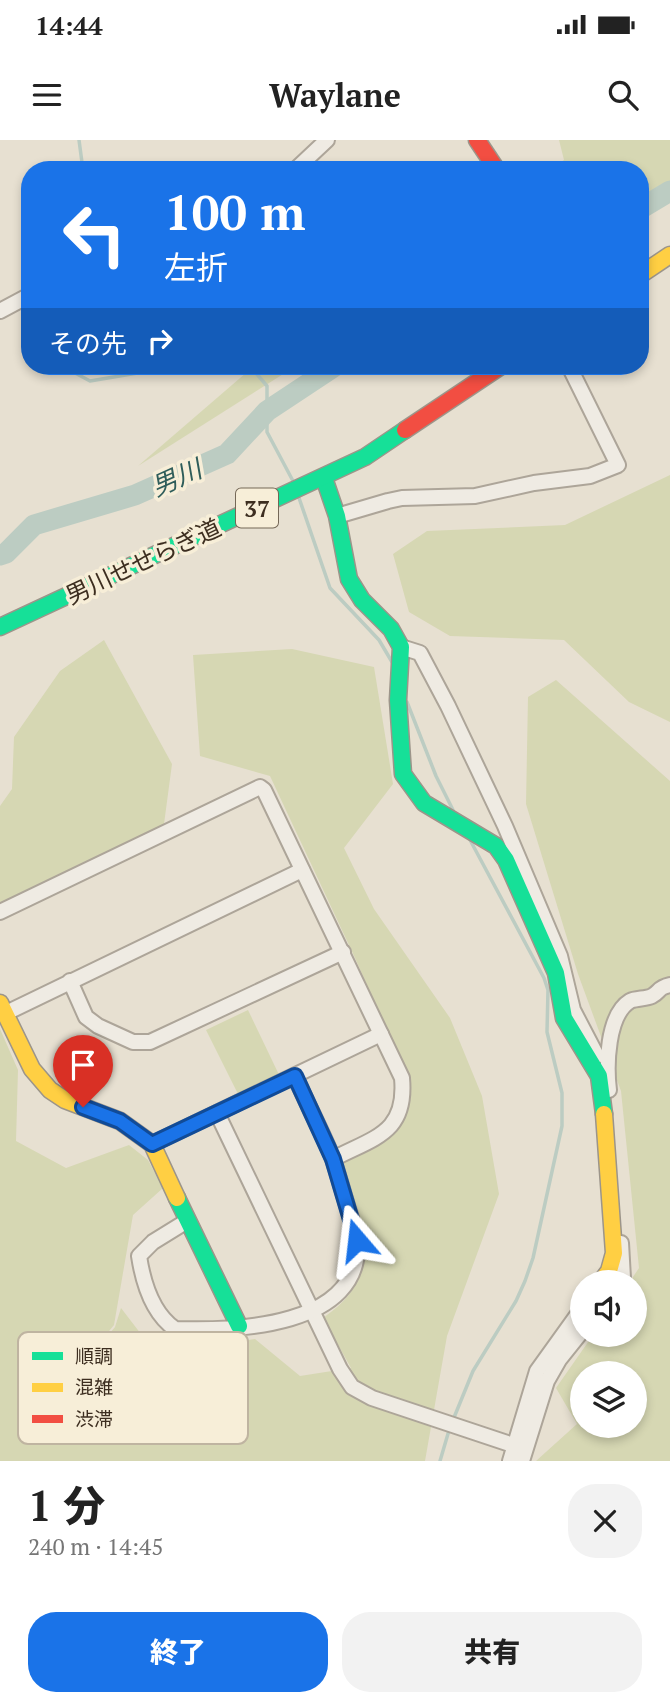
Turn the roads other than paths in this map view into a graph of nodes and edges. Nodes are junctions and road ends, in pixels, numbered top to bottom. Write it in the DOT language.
graph roads {
  1 [pos="327,140"];
  2 [pos="477,140"];
  3 [pos="305,161"];
  4 [pos="491,161"];
  5 [pos="670,255"];
  6 [pos="649,269"];
  7 [pos="21,300"];
  8 [pos="0,312"];
  9 [pos="488,375"];
  10 [pos="573,375"];
  11 [pos="324,478"];
  12 [pos="337,516"];
  13 [pos="0,627"];
  14 [pos="401,647"];
  15 [pos="302,870"];
  16 [pos="0,912"];
  17 [pos="343,953"];
  18 [pos="70,981"];
  19 [pos="670,985"];
  20 [pos="3,1008"];
  21 [pos="381,1034"];
  22 [pos="295,1076"];
  23 [pos="607,1076"];
  24 [pos="217,1113"];
  25 [pos="152,1144"];
  26 [pos="333,1159"];
  27 [pos="187,1222"];
  28 [pos="609,1270"];
  29 [pos="623,1270"];
  30 [pos="313,1311"];
  31 [pos="570,1325"];
  32 [pos="239,1326"];
  33 [pos="570,1346"];
  34 [pos="516,1446"];
  35 [pos="510,1461"];
  36 [pos="522,1461"];
  1 -- 3 [label="street"];
  2 -- 4 [label="street"];
  5 -- 6 [label="street"];
  7 -- 8 [label="street"];
  9 -- 11 [label="street, 男川せせらぎ道 / 37"];
  10 -- 12 [label="street"];
  11 -- 12 [label="street"];
  11 -- 13 [label="street, 男川せせらぎ道 / 37"];
  12 -- 14 [label="street"];
  14 -- 23 [label="street"];
  14 -- 28 [label="street"];
  15 -- 16 [label="street"];
  15 -- 17 [label="street"];
  15 -- 18 [label="street"];
  17 -- 18 [label="street"];
  17 -- 21 [label="street"];
  18 -- 20 [label="street"];
  19 -- 23 [label="street"];
  20 -- 25 [label="street"];
  21 -- 22 [label="street"];
  21 -- 26 [label="street"];
  22 -- 24 [label="street"];
  22 -- 26 [label="street"];
  23 -- 29 [label="street"];
  24 -- 25 [label="street"];
  24 -- 30 [label="street"];
  25 -- 27 [label="street"];
  26 -- 30 [label="street"];
  27 -- 32 [label="street"];
  27 -- 32 [label="street"];
  30 -- 32 [label="street"];
  30 -- 34 [label="street"];
  31 -- 34 [label="street"];
  33 -- 36 [label="street"];
  34 -- 35 [label="street"];
}
